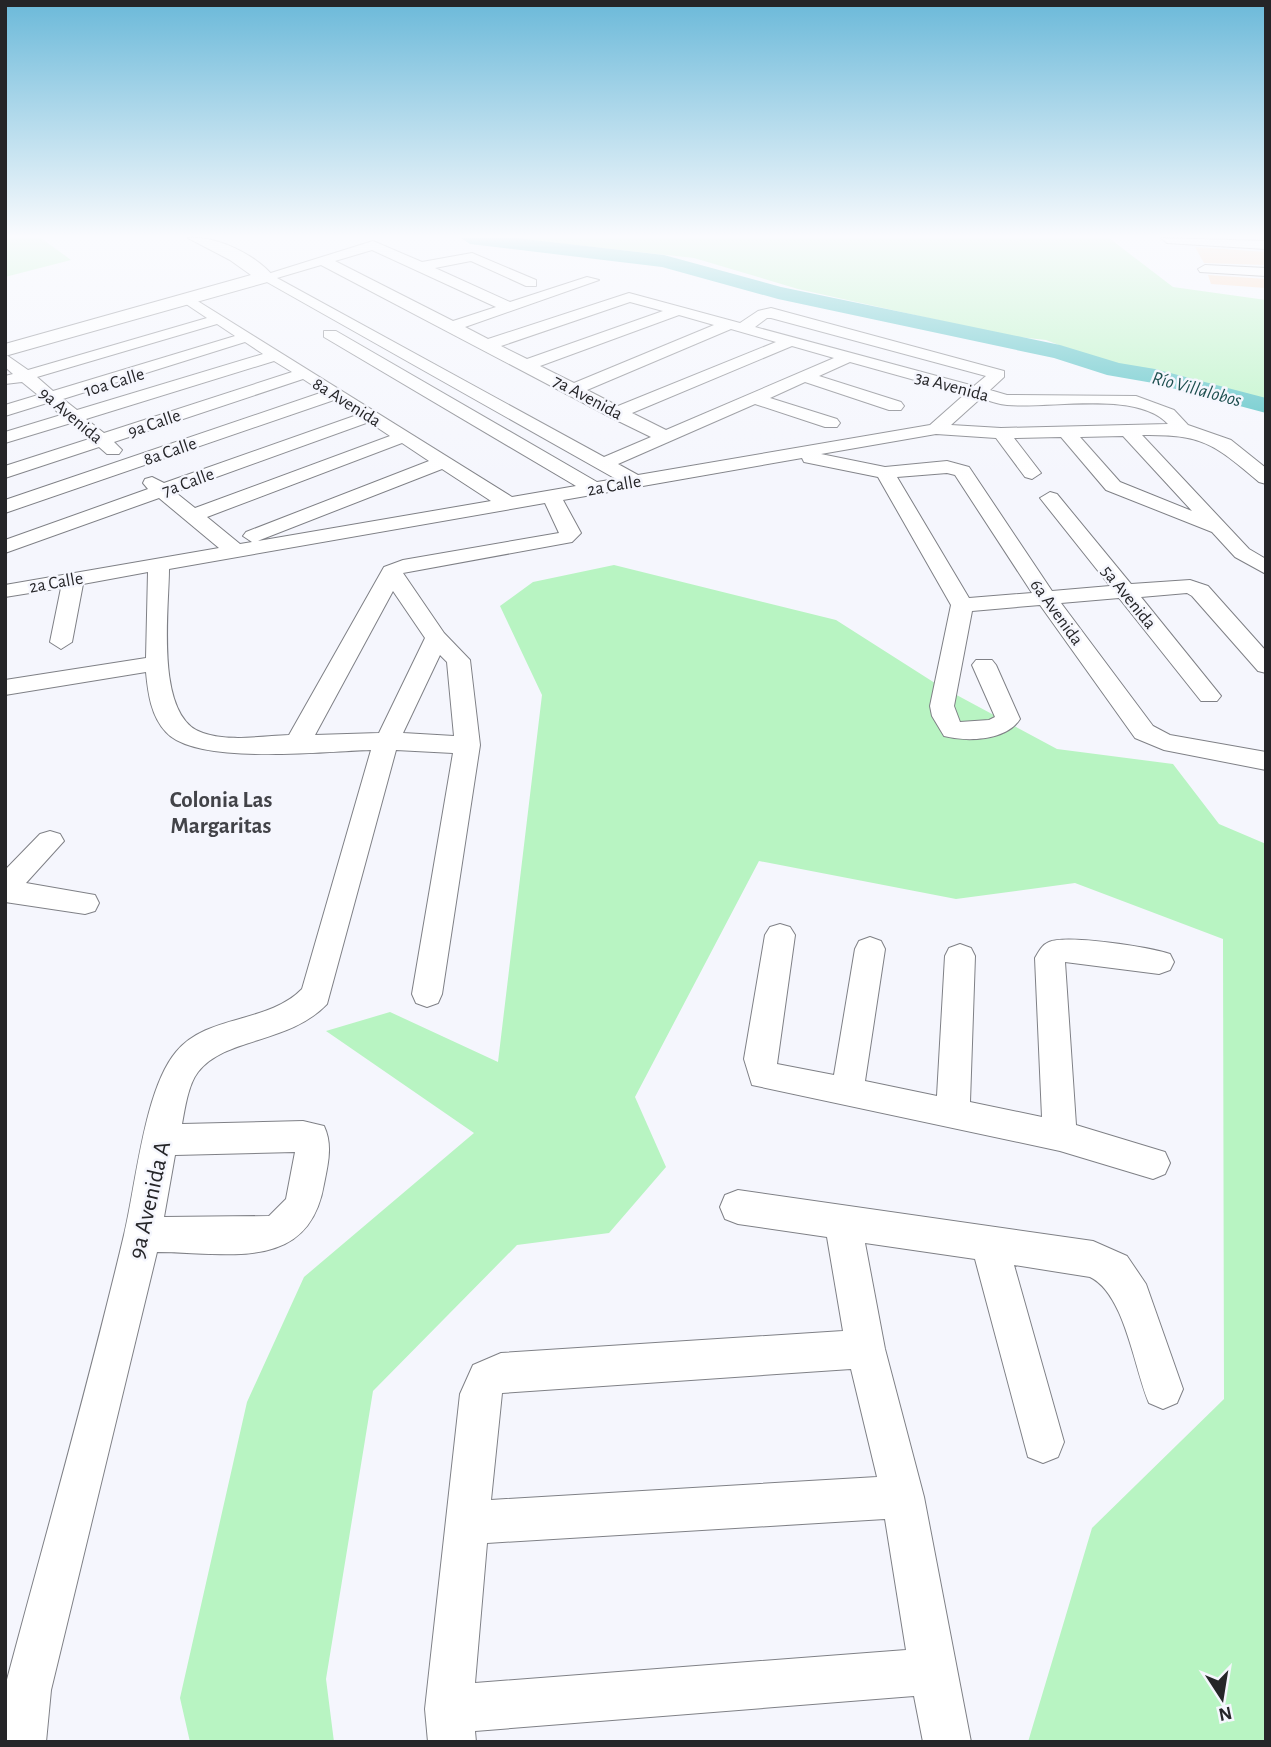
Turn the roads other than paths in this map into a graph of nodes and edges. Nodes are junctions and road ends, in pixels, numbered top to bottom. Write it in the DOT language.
graph roads {
  1 [pos="87,320"];
  2 [pos="114,320"];
  3 [pos="214,320"];
  4 [pos="221,320"];
  5 [pos="329,320"];
  6 [pos="437,320"];
  7 [pos="472,320"];
  8 [pos="562,320"];
  9 [pos="652,320"];
  10 [pos="710,320"];
  11 [pos="751,320"];
  12 [pos="795,320"];
  13 [pos="310,322"];
  14 [pos="451,327"];
  15 [pos="735,327"];
  16 [pos="247,337"];
  17 [pos="5,341"];
  18 [pos="789,342"];
  19 [pos="487,345"];
  20 [pos="5,350"];
  21 [pos="276,355"];
  22 [pos="846,358"];
  23 [pos="5,359"];
  24 [pos="526,365"];
  25 [pos="303,374"];
  26 [pos="25,376"];
  27 [pos="806,376"];
  28 [pos="5,382"];
  29 [pos="783,387"];
  30 [pos="574,389"];
  31 [pos="980,392"];
  32 [pos="334,394"];
  33 [pos="51,397"];
  34 [pos="757,399"];
  35 [pos="895,406"];
  36 [pos="859,409"];
  37 [pos="5,411"];
  38 [pos="616,413"];
  39 [pos="370,416"];
  40 [pos="72,417"];
  41 [pos="831,423"];
  42 [pos="936,429"];
  43 [pos="1182,429"];
  44 [pos="1128,432"];
  45 [pos="1001,433"];
  46 [pos="1067,433"];
  47 [pos="403,437"];
  48 [pos="5,438"];
  49 [pos="665,438"];
  50 [pos="102,441"];
  51 [pos="795,455"];
  52 [pos="443,462"];
  53 [pos="603,464"];
  54 [pos="1259,464"];
  55 [pos="131,465"];
  56 [pos="5,472"];
  57 [pos="886,473"];
  58 [pos="1032,473"];
  59 [pos="1266,478"];
  60 [pos="634,481"];
  61 [pos="593,488"];
  62 [pos="162,491"];
  63 [pos="551,496"];
  64 [pos="1050,498"];
  65 [pos="508,503"];
  66 [pos="5,506"];
  67 [pos="192,516"];
  68 [pos="1221,529"];
  69 [pos="5,547"];
  70 [pos="239,549"];
  71 [pos="159,564"];
  72 [pos="1266,568"];
  73 [pos="392,574"];
  74 [pos="74,579"];
  75 [pos="1122,590"];
  76 [pos="5,591"];
  77 [pos="1045,596"];
  78 [pos="962,605"];
  79 [pos="436,638"];
  80 [pos="61,642"];
  81 [pos="158,663"];
  82 [pos="984,665"];
  83 [pos="1266,666"];
  84 [pos="5,688"];
  85 [pos="1209,696"];
  86 [pos="389,741"];
  87 [pos="297,744"];
  88 [pos="467,745"];
  89 [pos="1266,761"];
  90 [pos="50,841"];
  91 [pos="5,890"];
  92 [pos="85,903"];
  93 [pos="780,935"];
  94 [pos="870,949"];
  95 [pos="960,956"];
  96 [pos="1159,962"];
  97 [pos="427,994"];
  98 [pos="847,1093"];
  99 [pos="953,1113"];
  100 [pos="1060,1136"];
  101 [pos="163,1140"];
  102 [pos="1153,1163"];
  103 [pos="738,1207"];
  104 [pos="842,1224"];
  105 [pos="143,1234"];
  106 [pos="990,1245"];
  107 [pos="866,1349"];
  108 [pos="1163,1389"];
  109 [pos="1043,1442"];
  110 [pos="903,1497"];
  111 [pos="468,1523"];
  112 [pos="932,1671"];
  113 [pos="451,1726"];
  114 [pos="22,1742"];
  115 [pos="947,1742"];
  1 -- 17 [label="main road"];
  2 -- 20 [label="main road"];
  3 -- 26 [label="street"];
  4 -- 16 [label="street, 8a Avenida"];
  5 -- 53 [label="street"];
  6 -- 14 [label="street, 7a Avenida"];
  7 -- 14 [label="street"];
  8 -- 19 [label="street, 3a Avenida"];
  9 -- 24 [label="street"];
  10 -- 15 [label="street, 3a Avenida"];
  11 -- 15 [label="street"];
  12 -- 31 [label="street"];
  13 -- 61 [label="street"];
  14 -- 19 [label="street, 7a Avenida"];
  15 -- 18 [label="street, 3a Avenida"];
  15 -- 30 [label="street"];
  16 -- 21 [label="street, 8a Avenida"];
  16 -- 33 [label="street"];
  18 -- 22 [label="street, 3a Avenida"];
  18 -- 38 [label="street"];
  19 -- 24 [label="street, 7a Avenida"];
  21 -- 25 [label="street, 8a Avenida"];
  21 -- 40 [label="street, 10a Calle"];
  22 -- 27 [label="street"];
  22 -- 31 [label="street, 3a Avenida"];
  23 -- 26 [label="street, 9a Avenida"];
  24 -- 30 [label="street, 7a Avenida"];
  25 -- 32 [label="street, 8a Avenida"];
  25 -- 50 [label="street, 9a Calle"];
  26 -- 28 [label="street"];
  26 -- 33 [label="street, 9a Avenida"];
  27 -- 29 [label="street"];
  27 -- 35 [label="street"];
  29 -- 34 [label="street"];
  29 -- 36 [label="street"];
  30 -- 38 [label="street, 7a Avenida"];
  31 -- 42 [label="street"];
  31 -- 43 [label="street, 3a Avenida"];
  32 -- 39 [label="street, 8a Avenida"];
  32 -- 55 [label="street, 8a Calle"];
  33 -- 37 [label="street"];
  33 -- 40 [label="street, 9a Avenida"];
  34 -- 41 [label="street"];
  34 -- 49 [label="street"];
  38 -- 49 [label="street, 7a Avenida"];
  39 -- 47 [label="street, 8a Avenida"];
  39 -- 62 [label="street, 7a Calle"];
  40 -- 48 [label="street, 10a Calle"];
  40 -- 50 [label="street, 9a Avenida"];
  42 -- 45 [label="street, 2a Calle"];
  42 -- 51 [label="street, 2a Calle"];
  43 -- 44 [label="street, 2a Calle"];
  43 -- 54 [label="street, 2a Calle"];
  44 -- 46 [label="street, 2a Calle"];
  44 -- 68 [label="street"];
  45 -- 46 [label="street, 2a Calle"];
  45 -- 58 [label="street"];
  46 -- 68 [label="street"];
  47 -- 52 [label="street, 8a Avenida"];
  47 -- 67 [label="street"];
  49 -- 53 [label="street"];
  50 -- 55 [label="street, 9a Avenida"];
  50 -- 56 [label="street, 9a Calle"];
  51 -- 57 [label="street"];
  51 -- 60 [label="street, 2a Calle"];
  52 -- 65 [label="street, 8a Avenida"];
  52 -- 70 [label="street"];
  53 -- 60 [label="street"];
  54 -- 59 [label="street, 2a Calle"];
  55 -- 62 [label="street, 9a Avenida"];
  55 -- 66 [label="street, 8a Calle"];
  57 -- 77 [label="street, 6a Avenida"];
  57 -- 78 [label="street"];
  60 -- 61 [label="street, 2a Calle"];
  61 -- 63 [label="street, 2a Calle"];
  62 -- 67 [label="street, 9a Avenida"];
  62 -- 69 [label="street, 7a Calle"];
  63 -- 65 [label="street, 2a Calle"];
  63 -- 73 [label="street"];
  64 -- 75 [label="street, 5a Avenida"];
  65 -- 70 [label="street, 2a Calle"];
  67 -- 70 [label="street, 9a Avenida"];
  68 -- 72 [label="street"];
  70 -- 71 [label="street, 2a Calle"];
  71 -- 74 [label="street, 2a Calle"];
  71 -- 81 [label="street"];
  73 -- 79 [label="street"];
  73 -- 87 [label="street"];
  74 -- 76 [label="street, 2a Calle"];
  74 -- 80 [label="street"];
  75 -- 77 [label="street"];
  75 -- 83 [label="street"];
  75 -- 85 [label="street, 5a Avenida"];
  77 -- 78 [label="street"];
  77 -- 89 [label="street, 6a Avenida"];
  78 -- 82 [label="street"];
  79 -- 86 [label="street, 9a Avenida A"];
  79 -- 88 [label="street"];
  81 -- 84 [label="street"];
  81 -- 87 [label="street"];
  86 -- 87 [label="street"];
  86 -- 88 [label="street"];
  86 -- 101 [label="street, 9a Avenida A"];
  88 -- 97 [label="street"];
  90 -- 91 [label="street"];
  91 -- 92 [label="street"];
  93 -- 98 [label="street"];
  94 -- 98 [label="street"];
  95 -- 99 [label="street"];
  96 -- 100 [label="street"];
  98 -- 99 [label="street"];
  99 -- 100 [label="street"];
  100 -- 102 [label="street"];
  101 -- 105 [label="street, 9a Avenida A"];
  101 -- 105 [label="street"];
  103 -- 104 [label="street"];
  104 -- 106 [label="street"];
  104 -- 107 [label="street"];
  105 -- 114 [label="street, 9a Avenida A"];
  106 -- 108 [label="street"];
  106 -- 109 [label="street"];
  107 -- 110 [label="street"];
  107 -- 111 [label="street"];
  110 -- 111 [label="street"];
  110 -- 112 [label="street"];
  111 -- 113 [label="street"];
  112 -- 113 [label="street"];
  112 -- 115 [label="street"];
}
